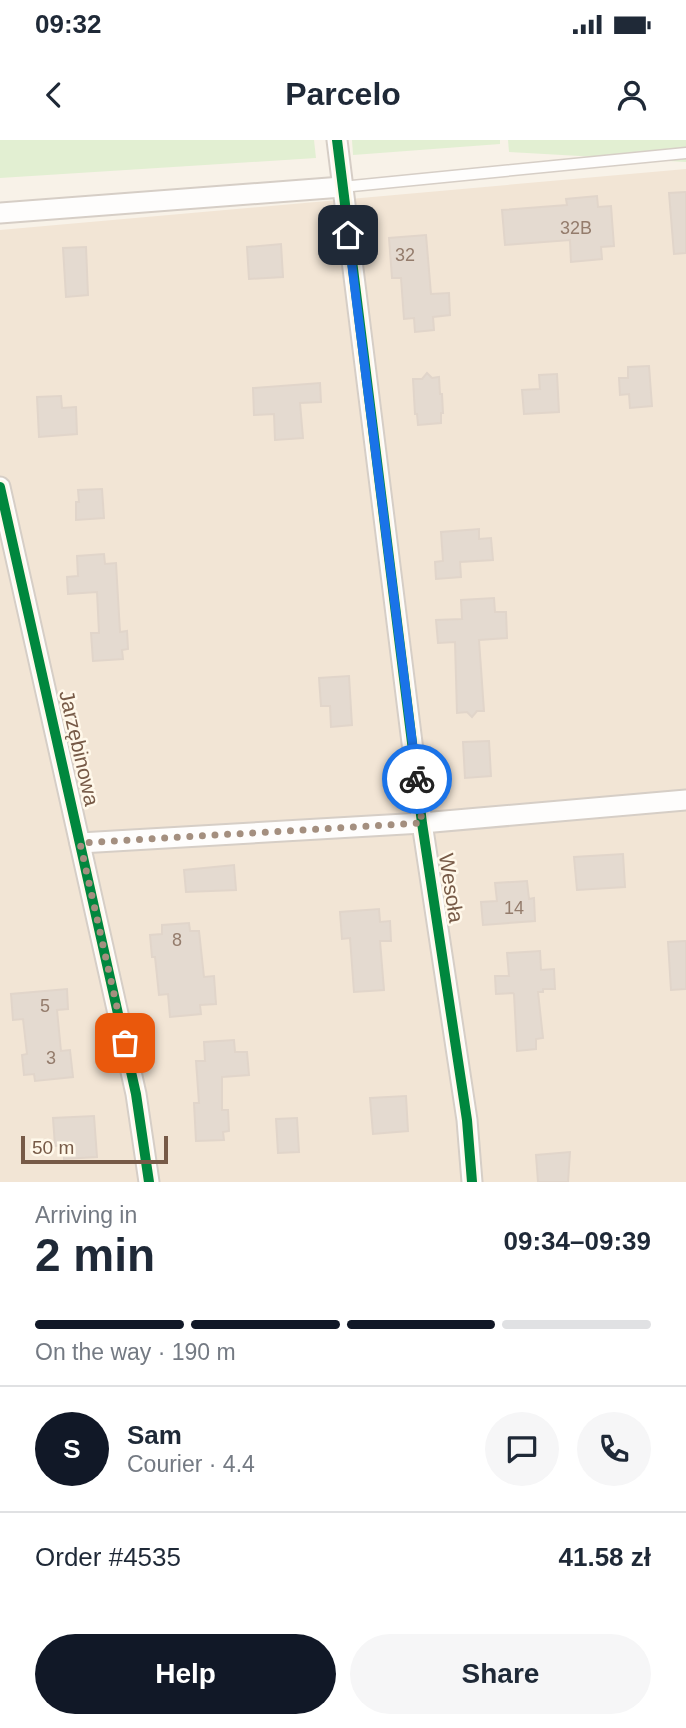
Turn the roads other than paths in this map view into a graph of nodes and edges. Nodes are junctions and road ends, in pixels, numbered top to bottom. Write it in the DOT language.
graph roads {
  1 [pos="337,140"];
  2 [pos="686,153"];
  3 [pos="342,187"];
  4 [pos="0,213"];
  5 [pos="0,487"];
  6 [pos="686,800"];
  7 [pos="422,823"];
  8 [pos="80,843"];
  9 [pos="149,1182"];
  10 [pos="472,1182"];
  1 -- 3 [label="street, Wesoła"];
  2 -- 3 [label="lane"];
  3 -- 4 [label="street"];
  3 -- 7 [label="street, Wesoła"];
  5 -- 8 [label="street, Jarzębinowa"];
  6 -- 7 [label="street"];
  7 -- 8 [label="street"];
  7 -- 10 [label="street, Wesoła"];
  8 -- 9 [label="street, Jarzębinowa"];
}
